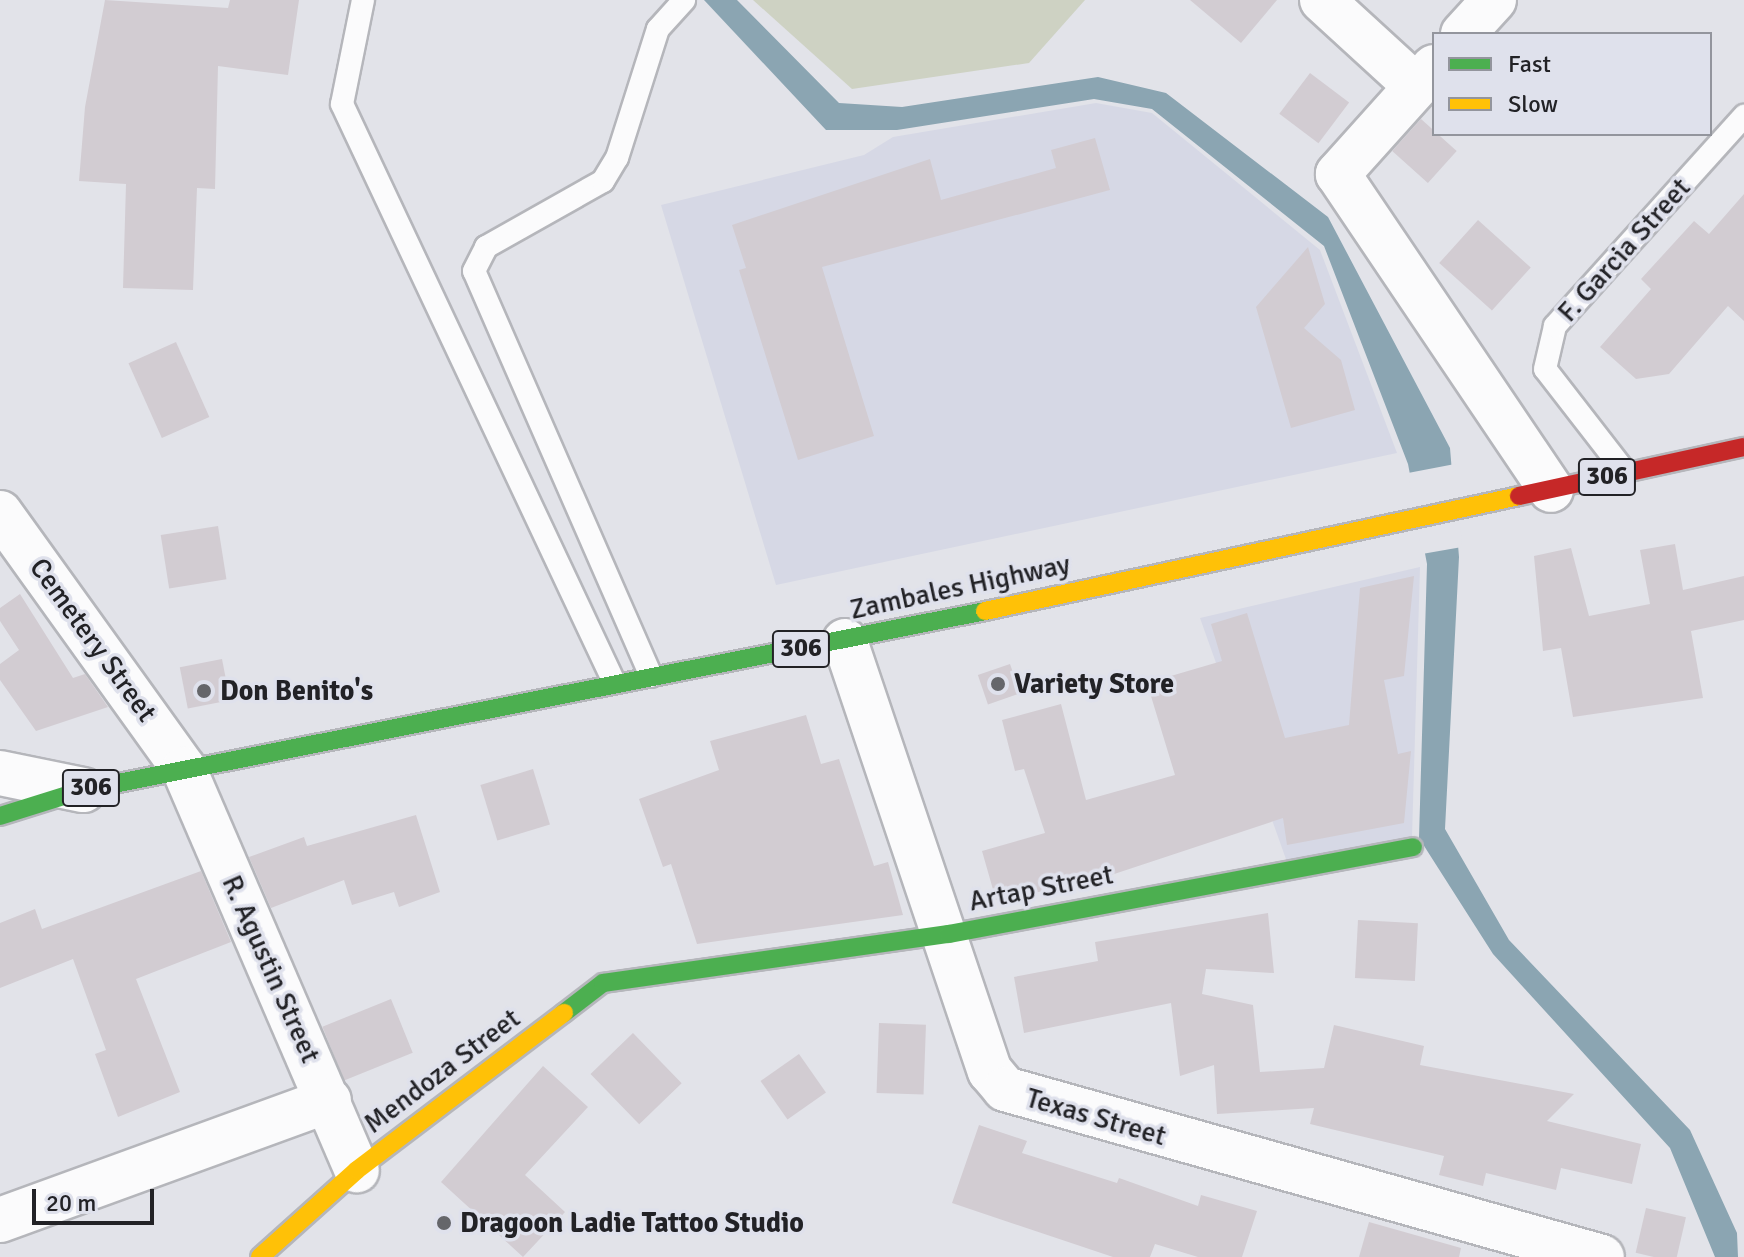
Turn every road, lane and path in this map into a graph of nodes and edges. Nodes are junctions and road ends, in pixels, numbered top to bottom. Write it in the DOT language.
graph roads {
  1 [pos="363,0"];
  2 [pos="684,0"];
  3 [pos="1322,0"];
  4 [pos="1494,0"];
  5 [pos="1465,32"];
  6 [pos="1425,76"];
  7 [pos="1744,116"];
  8 [pos="1744,447"];
  9 [pos="1625,472"];
  10 [pos="1551,490"];
  11 [pos="0,513"];
  12 [pos="845,641"];
  13 [pos="651,676"];
  14 [pos="614,682"];
  15 [pos="184,769"];
  16 [pos="0,773"];
  17 [pos="83,790"];
  18 [pos="0,816"];
  19 [pos="1413,847"];
  20 [pos="949,934"];
  21 [pos="678,968"];
  22 [pos="329,1100"];
  23 [pos="357,1170"];
  24 [pos="0,1220"];
  25 [pos="260,1257"];
  26 [pos="1602,1257"];
  1 -- 14 [label="lane"];
  2 -- 13 [label="lane"];
  3 -- 6 [label="street"];
  4 -- 5 [label="street"];
  6 -- 10 [label="street"];
  7 -- 9 [label="lane, F. Garcia Street"];
  8 -- 9 [label="main road, Zambales Highway / 306"];
  9 -- 10 [label="main road, Zambales Highway / 306"];
  10 -- 12 [label="main road, Zambales Highway / 306"];
  11 -- 15 [label="street, Cemetery Street"];
  12 -- 13 [label="main road, Zambales Highway / 306"];
  12 -- 20 [label="street, Texas Street"];
  13 -- 14 [label="main road, Zambales Highway / 306"];
  14 -- 15 [label="main road, Zambales Highway / 306"];
  15 -- 17 [label="main road, Zambales Highway / 306"];
  15 -- 22 [label="street, R. Agustin Street"];
  16 -- 17 [label="street"];
  17 -- 18 [label="main road, Zambales Highway / 306"];
  19 -- 20 [label="main road, Artap Street"];
  20 -- 21 [label="main road, Artap Street"];
  20 -- 26 [label="street, Texas Street"];
  21 -- 23 [label="main road, Mendoza Street"];
  22 -- 23 [label="street, R. Agustin Street"];
  22 -- 24 [label="street"];
  23 -- 25 [label="main road, Mendoza Street"];
}
